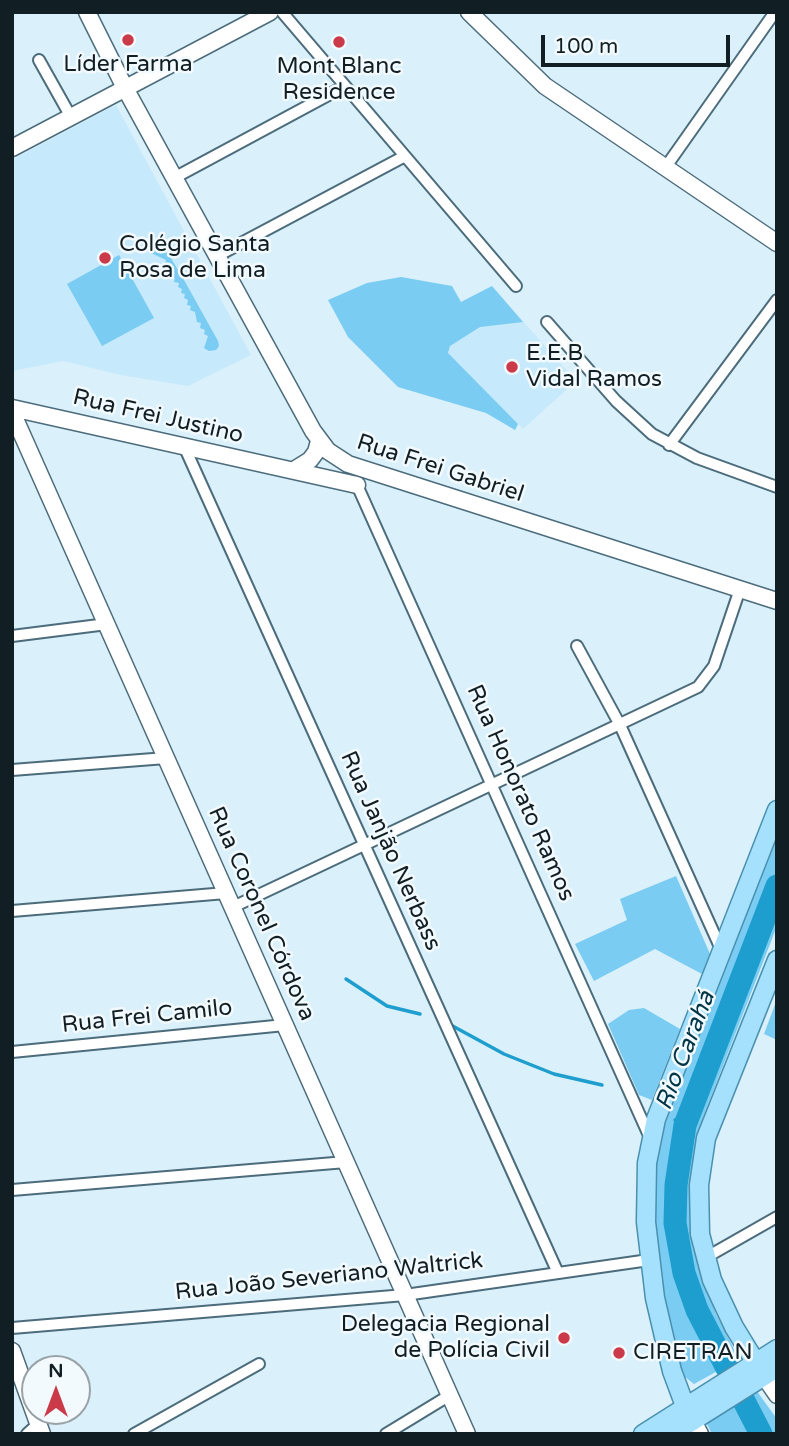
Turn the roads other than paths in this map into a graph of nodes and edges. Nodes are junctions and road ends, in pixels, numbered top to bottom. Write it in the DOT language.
graph roads {
  1 [pos="87,12"];
  2 [pos="270,12"];
  3 [pos="282,12"];
  4 [pos="469,12"];
  5 [pos="775,12"];
  6 [pos="39,60"];
  7 [pos="345,86"];
  8 [pos="125,88"];
  9 [pos="71,117"];
  10 [pos="12,148"];
  11 [pos="405,156"];
  12 [pos="665,168"];
  13 [pos="174,178"];
  14 [pos="777,243"];
  15 [pos="217,256"];
  16 [pos="516,286"];
  17 [pos="777,300"];
  18 [pos="547,322"];
  19 [pos="12,410"];
  20 [pos="319,441"];
  21 [pos="669,445"];
  22 [pos="184,446"];
  23 [pos="348,464"];
  24 [pos="294,470"];
  25 [pos="357,485"];
  26 [pos="777,487"];
  27 [pos="740,589"];
  28 [pos="777,601"];
  29 [pos="107,624"];
  30 [pos="12,636"];
  31 [pos="577,646"];
  32 [pos="620,725"];
  33 [pos="166,758"];
  34 [pos="12,770"];
  35 [pos="492,785"];
  36 [pos="777,810"];
  37 [pos="364,845"];
  38 [pos="230,900"];
  39 [pos="12,911"];
  40 [pos="721,949"];
  41 [pos="777,960"];
  42 [pos="285,1025"];
  43 [pos="12,1052"];
  44 [pos="651,1140"];
  45 [pos="346,1162"];
  46 [pos="12,1190"];
  47 [pos="777,1217"];
  48 [pos="705,1258"];
  49 [pos="649,1260"];
  50 [pos="558,1273"];
  51 [pos="405,1295"];
  52 [pos="12,1328"];
  53 [pos="777,1349"];
  54 [pos="12,1351"];
  55 [pos="259,1364"];
  56 [pos="760,1371"];
  57 [pos="450,1395"];
  58 [pos="777,1395"];
  59 [pos="693,1420"];
  60 [pos="36,1431"];
  61 [pos="134,1434"];
  62 [pos="386,1434"];
  63 [pos="467,1434"];
  64 [pos="643,1434"];
  65 [pos="672,1434"];
  1 -- 8 [label="street, Rua Frei Gabriel"];
  2 -- 8 [label="street"];
  3 -- 7 [label="street"];
  4 -- 12 [label="street"];
  5 -- 12 [label="street"];
  6 -- 9 [label="street"];
  7 -- 11 [label="street"];
  7 -- 13 [label="street"];
  8 -- 9 [label="street"];
  8 -- 13 [label="street, Rua Frei Gabriel"];
  9 -- 10 [label="street"];
  11 -- 15 [label="street"];
  11 -- 16 [label="street"];
  12 -- 14 [label="street"];
  13 -- 15 [label="street, Rua Frei Gabriel"];
  15 -- 20 [label="street, Rua Frei Gabriel"];
  17 -- 21 [label="street"];
  18 -- 21 [label="street"];
  19 -- 22 [label="street, Rua Frei Justino"];
  19 -- 29 [label="street, Rua Coronel Córdova"];
  20 -- 23 [label="street, Rua Frei Gabriel"];
  20 -- 24 [label="street"];
  21 -- 26 [label="street"];
  22 -- 24 [label="street, Rua Frei Justino"];
  22 -- 37 [label="street, Rua Janjão Nerbass"];
  23 -- 25 [label="street, Rua Honorato Ramos"];
  23 -- 27 [label="street, Rua Frei Gabriel"];
  24 -- 25 [label="street, Rua Frei Justino"];
  25 -- 35 [label="street, Rua Honorato Ramos"];
  27 -- 28 [label="street, Rua Frei Gabriel"];
  27 -- 32 [label="street"];
  29 -- 30 [label="street"];
  29 -- 33 [label="street, Rua Coronel Córdova"];
  31 -- 32 [label="street"];
  32 -- 35 [label="street"];
  32 -- 40 [label="street"];
  33 -- 34 [label="street"];
  33 -- 38 [label="street, Rua Coronel Córdova"];
  35 -- 37 [label="street"];
  35 -- 44 [label="street, Rua Honorato Ramos"];
  36 -- 40 [label="main road"];
  37 -- 38 [label="street"];
  37 -- 50 [label="street, Rua Janjão Nerbass"];
  38 -- 39 [label="street"];
  38 -- 42 [label="street, Rua Coronel Córdova"];
  40 -- 44 [label="main road"];
  41 -- 48 [label="main road"];
  42 -- 43 [label="street, Rua Frei Camilo"];
  42 -- 45 [label="street, Rua Coronel Córdova"];
  44 -- 49 [label="main road"];
  45 -- 46 [label="street"];
  45 -- 51 [label="street, Rua Coronel Córdova"];
  47 -- 48 [label="street"];
  48 -- 56 [label="main road"];
  49 -- 50 [label="street, Rua João Severiano Waltrick"];
  49 -- 59 [label="main road"];
  50 -- 51 [label="street, Rua João Severiano Waltrick"];
  51 -- 52 [label="street, Rua João Severiano Waltrick"];
  51 -- 57 [label="street, Rua Coronel Córdova"];
  53 -- 56 [label="main road"];
  54 -- 60 [label="street"];
  55 -- 61 [label="street"];
  56 -- 58 [label="street"];
  56 -- 59 [label="main road"];
  57 -- 62 [label="street"];
  57 -- 63 [label="street, Rua Coronel Córdova"];
  59 -- 64 [label="main road"];
  59 -- 65 [label="main road"];
}
